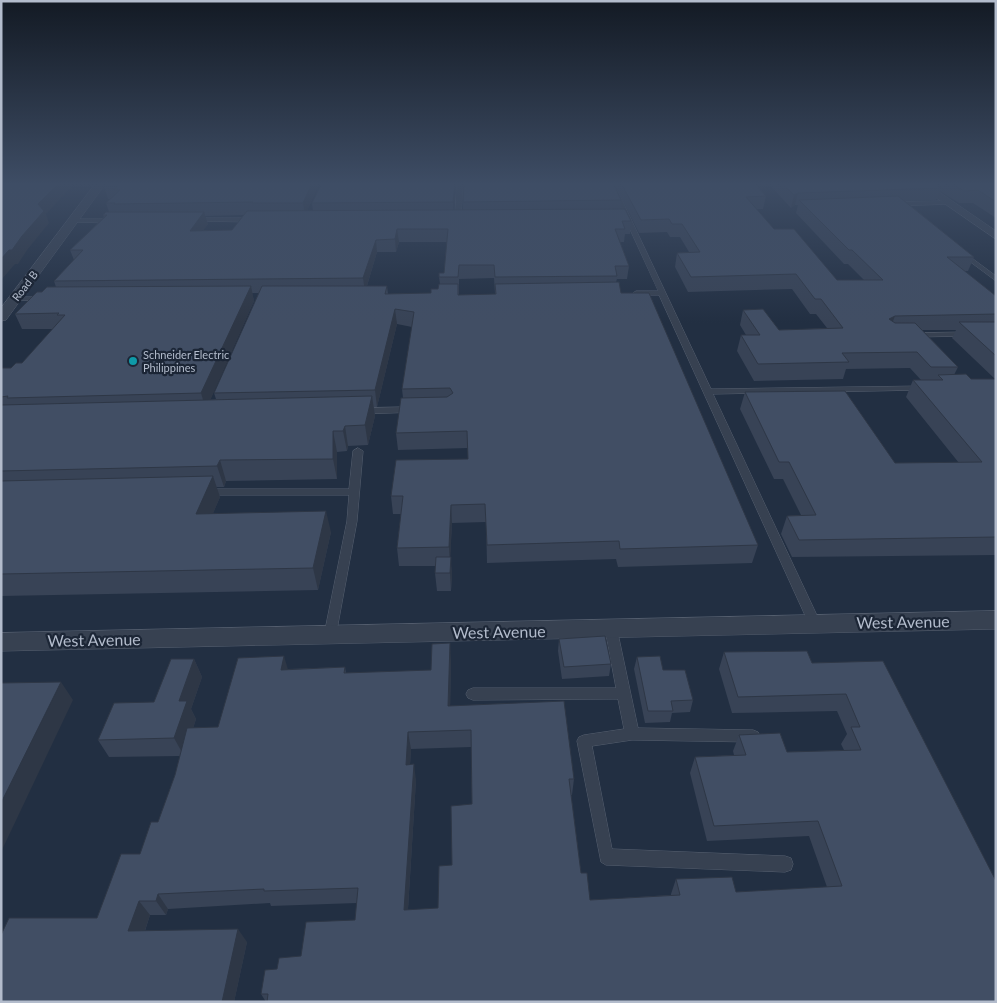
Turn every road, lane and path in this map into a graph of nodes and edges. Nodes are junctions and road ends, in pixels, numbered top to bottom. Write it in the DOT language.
graph roads {
  1 [pos="67,230"];
  2 [pos="632,230"];
  3 [pos="956,248"];
  4 [pos="996,279"];
  5 [pos="663,293"];
  6 [pos="624,294"];
  7 [pos="54,298"];
  8 [pos="15,299"];
  9 [pos="1,317"];
  10 [pos="976,334"];
  11 [pos="908,335"];
  12 [pos="936,387"];
  13 [pos="707,392"];
  14 [pos="418,410"];
  15 [pos="349,412"];
  16 [pos="358,451"];
  17 [pos="354,492"];
  18 [pos="197,493"];
  19 [pos="996,620"];
  20 [pos="816,624"];
  21 [pos="611,629"];
  22 [pos="330,635"];
  23 [pos="1,642"];
  24 [pos="624,693"];
  25 [pos="473,694"];
  26 [pos="632,734"];
  27 [pos="753,736"];
  28 [pos="785,864"];
  1 -- 8 [label="street, Road B"];
  2 -- 5 [label="lane"];
  3 -- 4 [label="lane"];
  5 -- 6 [label="lane"];
  5 -- 13 [label="lane"];
  7 -- 8 [label="lane"];
  8 -- 9 [label="street, Road B"];
  10 -- 11 [label="lane"];
  12 -- 13 [label="lane"];
  13 -- 20 [label="lane"];
  14 -- 15 [label="lane"];
  16 -- 17 [label="lane"];
  17 -- 18 [label="lane"];
  17 -- 22 [label="lane"];
  19 -- 20 [label="street, West Avenue"];
  20 -- 21 [label="street, West Avenue"];
  21 -- 22 [label="street, West Avenue"];
  21 -- 24 [label="lane"];
  22 -- 23 [label="street, West Avenue"];
  24 -- 25 [label="lane"];
  24 -- 26 [label="lane"];
  26 -- 27 [label="lane"];
  26 -- 28 [label="lane"];
}
